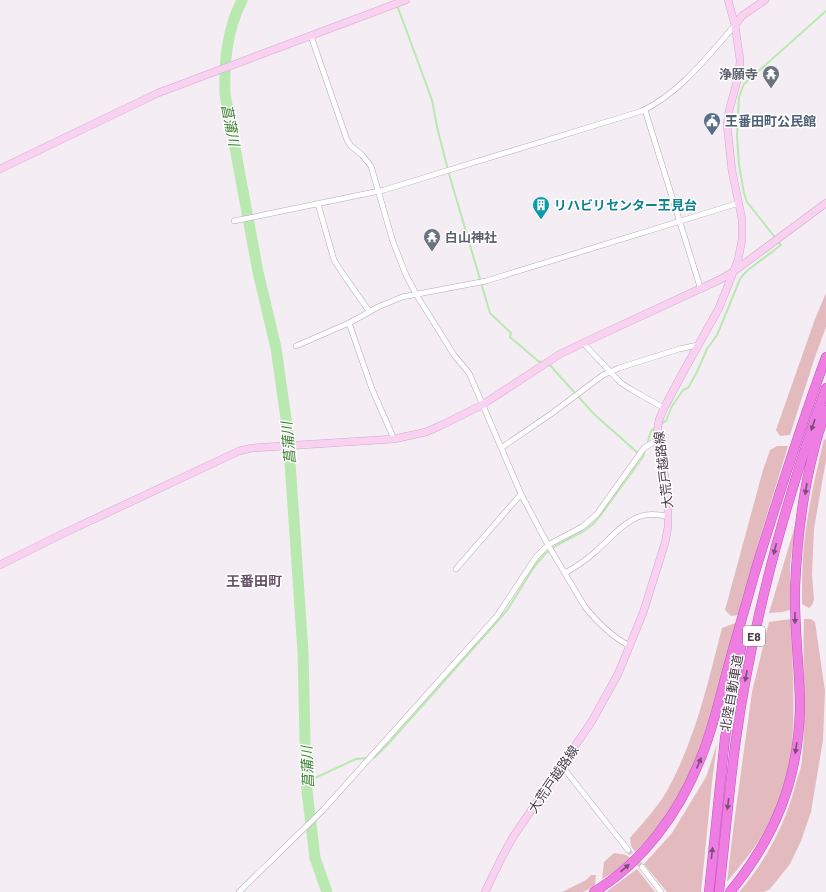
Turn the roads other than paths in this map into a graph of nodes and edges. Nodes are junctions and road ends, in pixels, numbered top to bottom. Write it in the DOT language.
graph roads {
  1 [pos="406,0"];
  2 [pos="728,0"];
  3 [pos="765,0"];
  4 [pos="735,25"];
  5 [pos="311,36"];
  6 [pos="645,110"];
  7 [pos="0,169"];
  8 [pos="378,192"];
  9 [pos="739,203"];
  10 [pos="826,203"];
  11 [pos="318,204"];
  12 [pos="235,221"];
  13 [pos="679,222"];
  14 [pos="733,272"];
  15 [pos="701,290"];
  16 [pos="416,294"];
  17 [pos="369,311"];
  18 [pos="349,323"];
  19 [pos="582,343"];
  20 [pos="698,345"];
  21 [pos="296,346"];
  22 [pos="826,357"];
  23 [pos="610,372"];
  24 [pos="826,388"];
  25 [pos="482,404"];
  26 [pos="664,408"];
  27 [pos="826,410"];
  28 [pos="394,439"];
  29 [pos="657,440"];
  30 [pos="501,448"];
  31 [pos="521,494"];
  32 [pos="668,516"];
  33 [pos="770,526"];
  34 [pos="548,545"];
  35 [pos="0,564"];
  36 [pos="456,569"];
  37 [pos="565,573"];
  38 [pos="630,646"];
  39 [pos="562,766"];
  40 [pos="628,850"];
  41 [pos="642,867"];
  42 [pos="239,892"];
  43 [pos="485,892"];
  44 [pos="594,892"];
  45 [pos="661,892"];
  46 [pos="709,892"];
  47 [pos="719,892"];
  48 [pos="730,892"];
  1 -- 5 [label="street"];
  2 -- 4 [label="street, 大荒戸越路線"];
  3 -- 4 [label="street"];
  4 -- 6 [label="street"];
  4 -- 9 [label="street, 大荒戸越路線"];
  5 -- 7 [label="street"];
  5 -- 8 [label="street"];
  6 -- 8 [label="street"];
  6 -- 13 [label="street"];
  8 -- 11 [label="street"];
  8 -- 16 [label="street"];
  9 -- 13 [label="street"];
  9 -- 14 [label="street, 大荒戸越路線"];
  10 -- 14 [label="street"];
  11 -- 12 [label="street"];
  11 -- 17 [label="street"];
  13 -- 15 [label="street"];
  13 -- 16 [label="street"];
  14 -- 15 [label="street"];
  14 -- 20 [label="street, 大荒戸越路線"];
  15 -- 19 [label="street"];
  16 -- 17 [label="street"];
  16 -- 25 [label="street"];
  17 -- 18 [label="street"];
  18 -- 21 [label="street"];
  18 -- 28 [label="street"];
  19 -- 23 [label="street"];
  19 -- 25 [label="street"];
  20 -- 23 [label="street"];
  20 -- 26 [label="street, 大荒戸越路線"];
  22 -- 33 [label="highway, 北陸自動車道 / E8"];
  23 -- 26 [label="street"];
  23 -- 30 [label="street"];
  24 -- 47 [label="highway, 北陸自動車道 / E8, one-way"];
  25 -- 28 [label="street"];
  25 -- 30 [label="street"];
  26 -- 29 [label="street, 大荒戸越路線"];
  27 -- 48 [label="highway, one-way"];
  28 -- 35 [label="street"];
  29 -- 32 [label="street, 大荒戸越路線"];
  29 -- 34 [label="street"];
  30 -- 31 [label="street"];
  31 -- 34 [label="street"];
  31 -- 36 [label="street"];
  32 -- 37 [label="street"];
  32 -- 38 [label="street, 大荒戸越路線"];
  44 -- 33 [label="highway, 北陸自動車道 / E8, one-way"];
  46 -- 33 [label="highway, 北陸自動車道 / E8, one-way"];
  34 -- 37 [label="street"];
  34 -- 42 [label="street"];
  37 -- 38 [label="street"];
  38 -- 39 [label="street, 大荒戸越路線"];
  39 -- 40 [label="street"];
  39 -- 43 [label="street, 大荒戸越路線"];
  41 -- 45 [label="street"];
}
